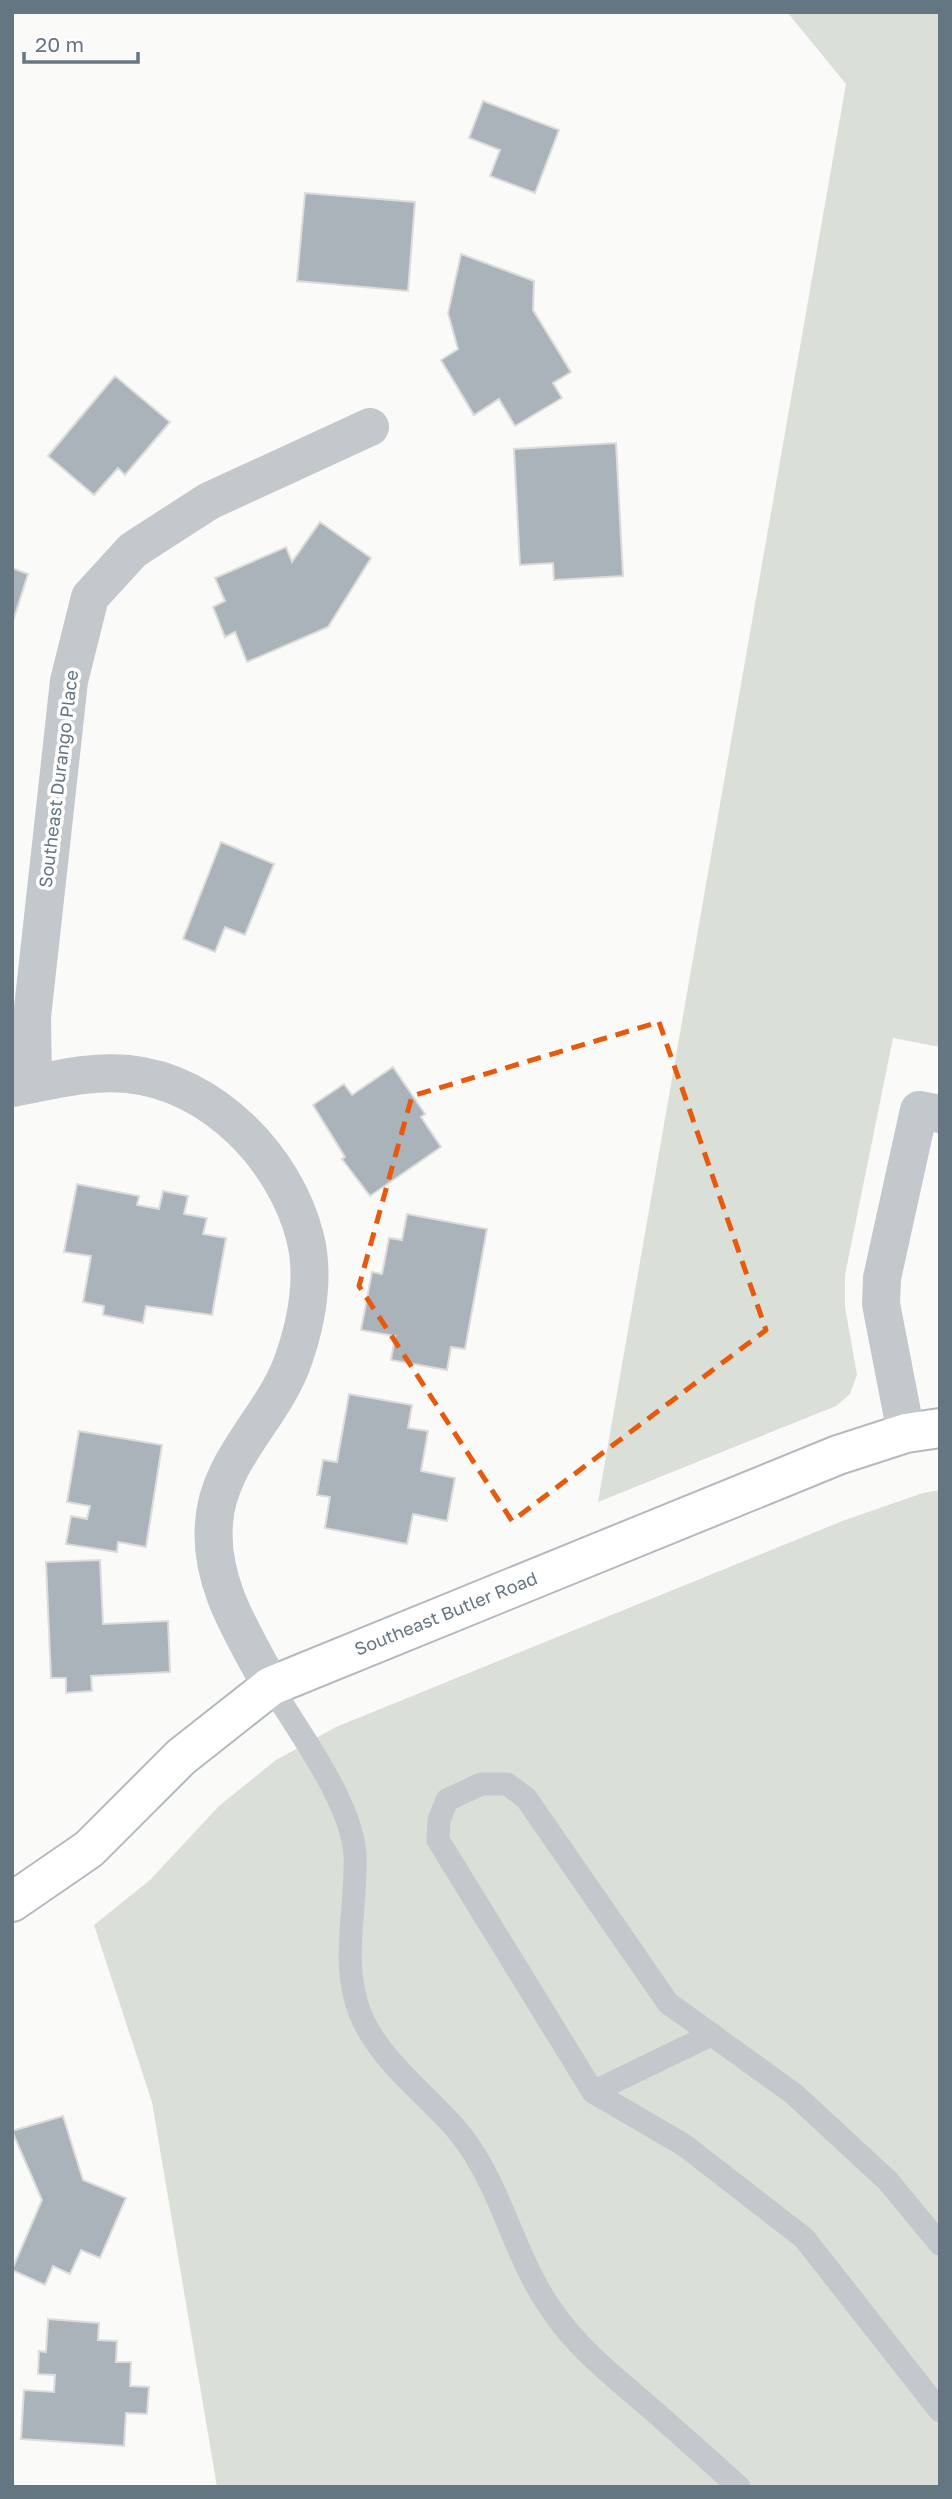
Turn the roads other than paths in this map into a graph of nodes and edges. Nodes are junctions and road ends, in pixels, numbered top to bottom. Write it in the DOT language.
graph roads {
  1 [pos="370,427"];
  2 [pos="23,1086"];
  3 [pos="929,1112"];
  4 [pos="923,1431"];
  5 [pos="271,1686"];
  6 [pos="12,1902"];
  7 [pos="711,2035"];
  8 [pos="593,2092"];
  9 [pos="940,2244"];
  10 [pos="940,2412"];
  11 [pos="739,2487"];
  1 -- 2 [label="street, Southeast Durango Place"];
  2 -- 5 [label="street"];
  3 -- 4 [label="street"];
  4 -- 5 [label="main road, Southeast Butler Road"];
  5 -- 6 [label="main road, Southeast Butler Road"];
  5 -- 11 [label="lane"];
  7 -- 8 [label="lane"];
  7 -- 8 [label="lane"];
  7 -- 9 [label="lane"];
  8 -- 10 [label="lane"];
}
